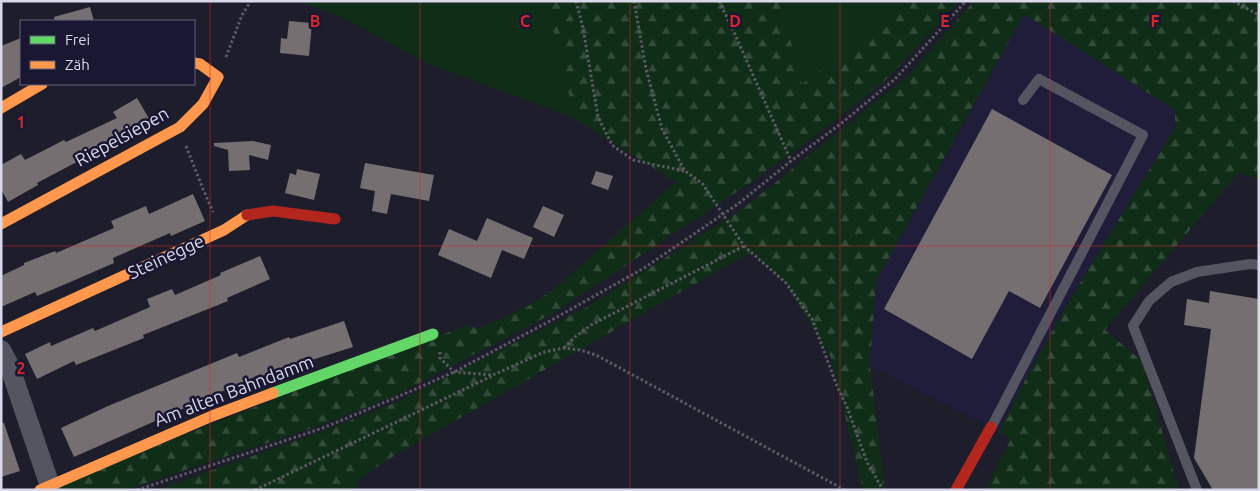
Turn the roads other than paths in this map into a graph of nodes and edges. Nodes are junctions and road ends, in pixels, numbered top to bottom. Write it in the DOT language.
graph roads {
  1 [pos="195,63"];
  2 [pos="40,85"];
  3 [pos="1023,100"];
  4 [pos="1,108"];
  5 [pos="336,219"];
  6 [pos="1,224"];
  7 [pos="1259,265"];
  8 [pos="1,332"];
  9 [pos="433,334"];
  10 [pos="1,350"];
  11 [pos="991,427"];
  12 [pos="45,488"];
  13 [pos="956,490"];
  14 [pos="1197,490"];
  1 -- 6 [label="street, Riepelsiepen"];
  2 -- 4 [label="street"];
  3 -- 11 [label="lane"];
  5 -- 8 [label="street, Steinegge"];
  7 -- 14 [label="lane"];
  9 -- 12 [label="street, Am alten Bahndamm"];
  10 -- 12 [label="street"];
  11 -- 13 [label="street"];
}
